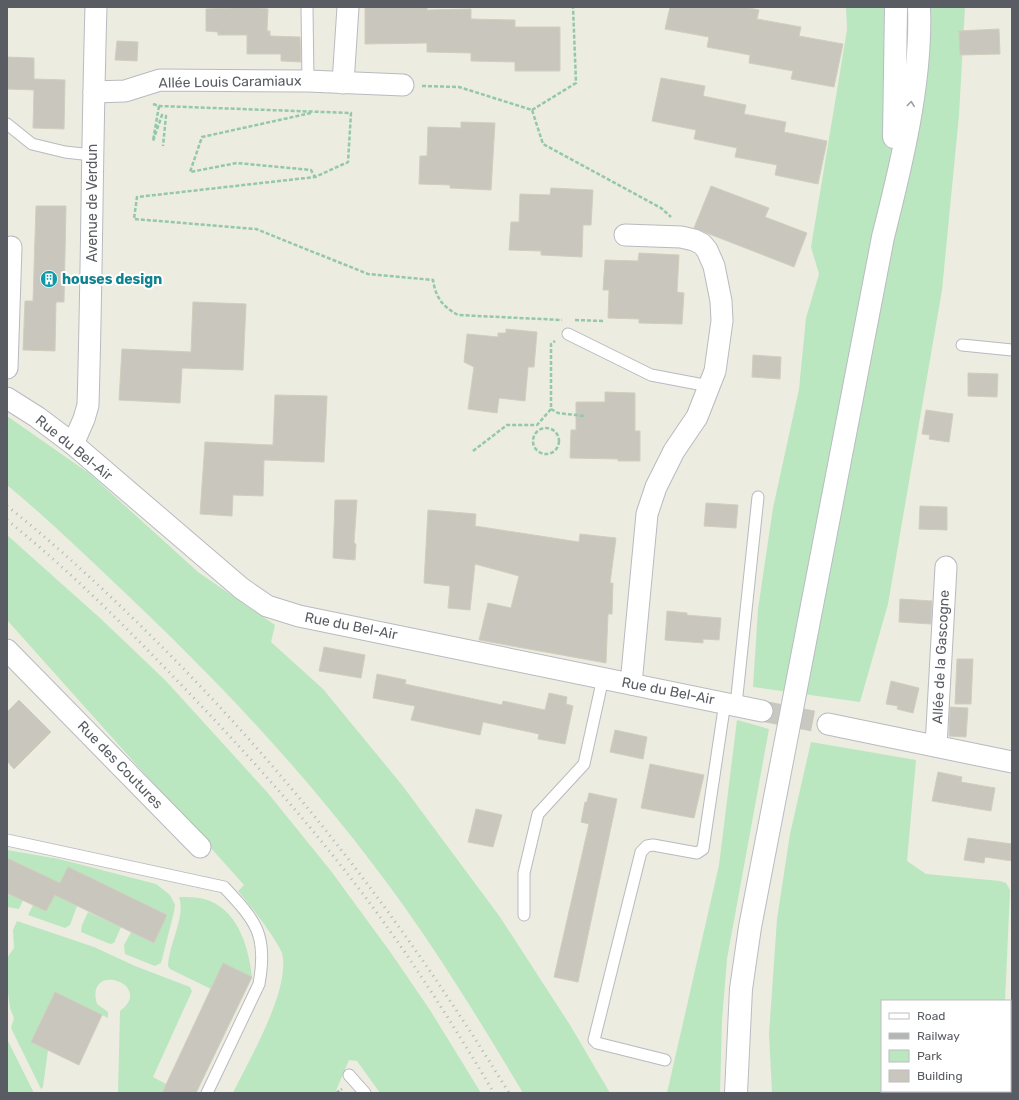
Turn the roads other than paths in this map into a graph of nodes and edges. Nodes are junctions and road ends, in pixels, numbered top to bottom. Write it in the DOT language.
graph roads {
  1 [pos="96,7"];
  2 [pos="307,7"];
  3 [pos="348,7"];
  4 [pos="889,7"];
  5 [pos="896,7"];
  6 [pos="918,7"];
  7 [pos="308,81"];
  8 [pos="343,83"];
  9 [pos="403,85"];
  10 [pos="94,92"];
  11 [pos="7,124"];
  12 [pos="894,128"];
  13 [pos="92,155"];
  14 [pos="625,236"];
  15 [pos="883,238"];
  16 [pos="11,247"];
  17 [pos="568,334"];
  18 [pos="962,345"];
  19 [pos="1012,350"];
  20 [pos="7,368"];
  21 [pos="709,386"];
  22 [pos="7,398"];
  23 [pos="73,444"];
  24 [pos="758,498"];
  25 [pos="946,567"];
  26 [pos="7,650"];
  27 [pos="603,678"];
  28 [pos="631,684"];
  29 [pos="730,704"];
  30 [pos="762,711"];
  31 [pos="828,724"];
  32 [pos="936,746"];
  33 [pos="1012,762"];
  34 [pos="7,840"];
  35 [pos="200,847"];
  36 [pos="524,915"];
  37 [pos="739,1036"];
  38 [pos="665,1060"];
  39 [pos="349,1075"];
  40 [pos="207,1093"];
  41 [pos="365,1093"];
  42 [pos="736,1093"];
  43 [pos="743,1093"];
  1 -- 10 [label="street, Avenue de Verdun"];
  2 -- 7 [label="lane"];
  3 -- 8 [label="street"];
  4 -- 12 [label="main road"];
  5 -- 12 [label="main road"];
  15 -- 6 [label="main road, one-way"];
  7 -- 8 [label="street, Allée Louis Caramiaux"];
  7 -- 10 [label="street, Allée Louis Caramiaux"];
  8 -- 9 [label="street, Allée Louis Caramiaux"];
  10 -- 13 [label="street, Avenue de Verdun"];
  11 -- 13 [label="lane"];
  12 -- 15 [label="main road"];
  13 -- 23 [label="street, Avenue de Verdun"];
  14 -- 21 [label="street"];
  15 -- 37 [label="main road"];
  16 -- 20 [label="street"];
  17 -- 21 [label="lane"];
  18 -- 19 [label="lane"];
  21 -- 28 [label="street"];
  22 -- 23 [label="street, Rue du Bel-Air"];
  23 -- 27 [label="street, Rue du Bel-Air"];
  24 -- 29 [label="lane"];
  25 -- 32 [label="street, Allée de la Gascogne"];
  26 -- 35 [label="street, Rue des Coutures"];
  27 -- 28 [label="street, Rue du Bel-Air"];
  27 -- 36 [label="lane"];
  28 -- 29 [label="street, Rue du Bel-Air"];
  29 -- 30 [label="street, Rue du Bel-Air"];
  29 -- 38 [label="lane"];
  31 -- 32 [label="street"];
  32 -- 33 [label="street"];
  34 -- 40 [label="lane"];
  37 -- 42 [label="main road"];
  37 -- 43 [label="main road"];
  39 -- 41 [label="lane"];
}
